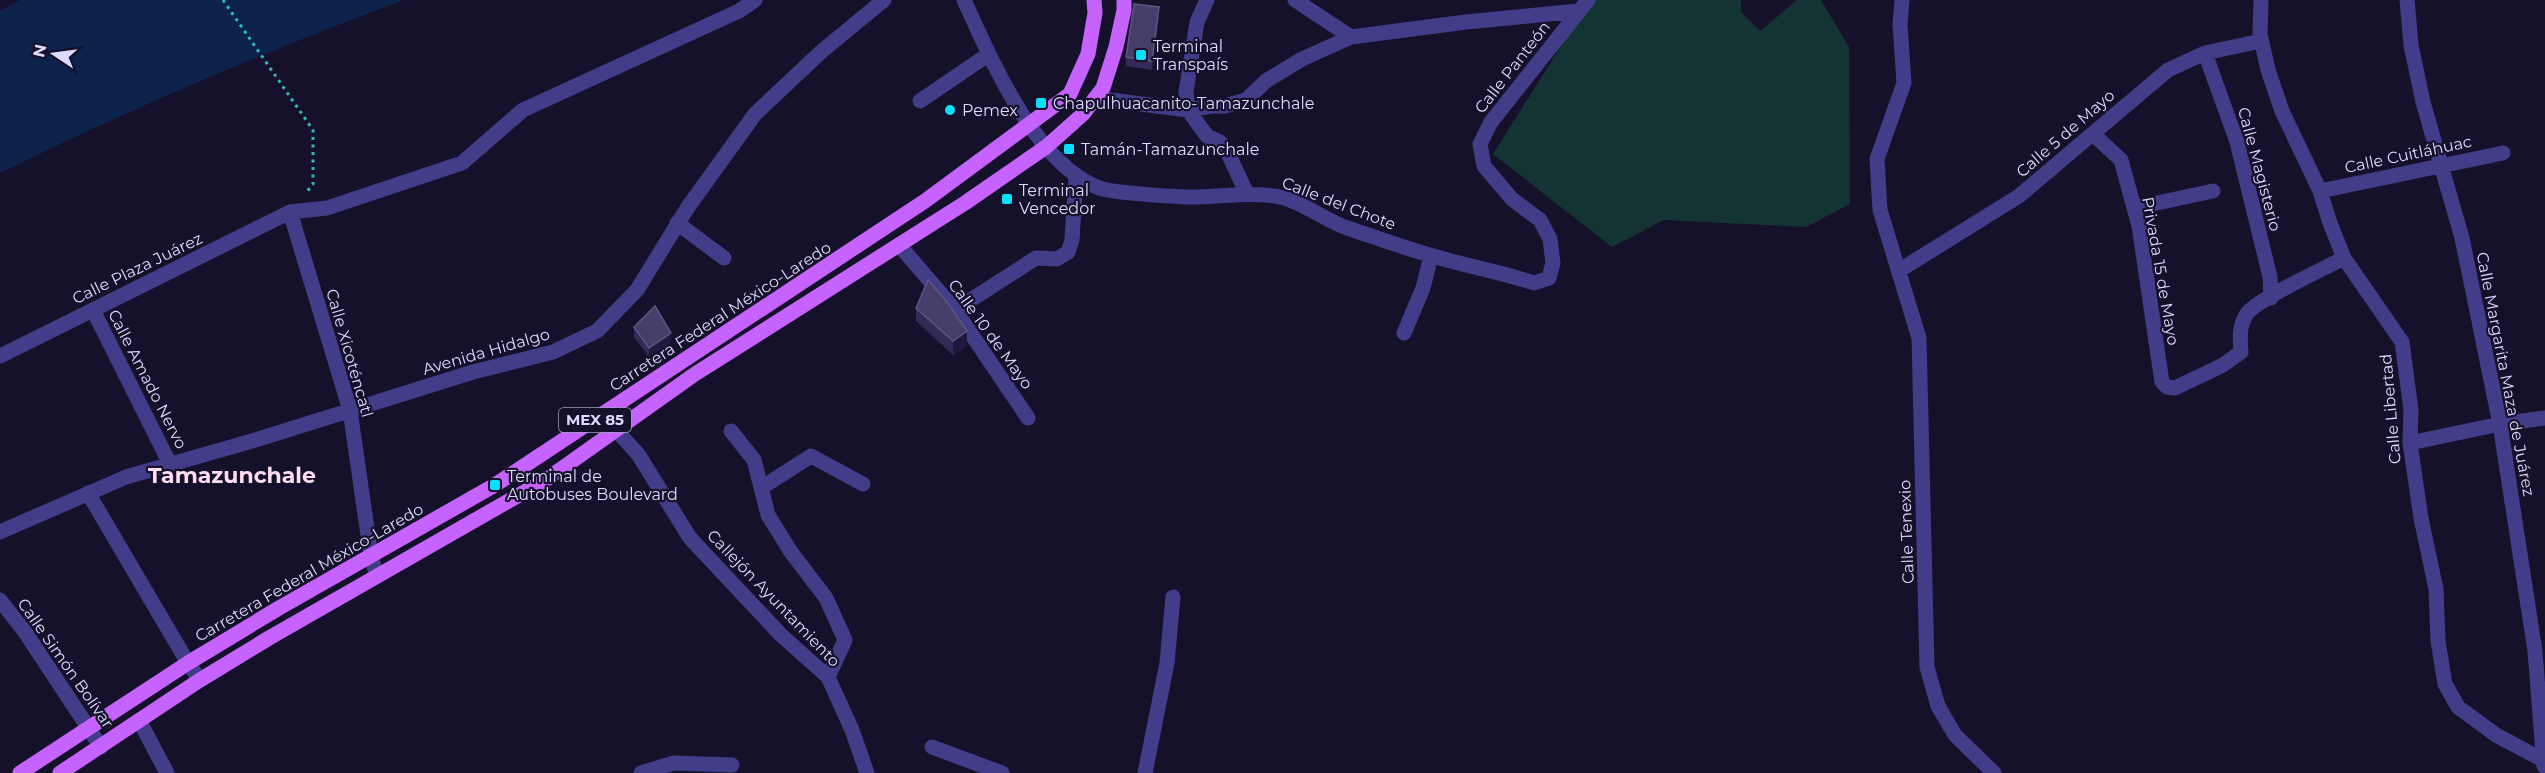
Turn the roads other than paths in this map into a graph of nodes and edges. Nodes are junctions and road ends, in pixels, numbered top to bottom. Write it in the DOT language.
graph roads {
  1 [pos="755,0"];
  2 [pos="884,0"];
  3 [pos="964,0"];
  4 [pos="1094,0"];
  5 [pos="1124,0"];
  6 [pos="1207,0"];
  7 [pos="1295,0"];
  8 [pos="1902,0"];
  9 [pos="2261,0"];
  10 [pos="2407,0"];
  11 [pos="1583,5"];
  12 [pos="1351,38"];
  13 [pos="2261,41"];
  14 [pos="2205,53"];
  15 [pos="989,54"];
  16 [pos="1095,98"];
  17 [pos="920,101"];
  18 [pos="1188,110"];
  19 [pos="1029,124"];
  20 [pos="2094,135"];
  21 [pos="1046,147"];
  22 [pos="2503,153"];
  23 [pos="2442,165"];
  24 [pos="1076,176"];
  25 [pos="2213,191"];
  26 [pos="2320,191"];
  27 [pos="1247,194"];
  28 [pos="2134,208"];
  29 [pos="290,212"];
  30 [pos="677,223"];
  31 [pos="899,245"];
  32 [pos="1431,256"];
  33 [pos="724,258"];
  34 [pos="2344,258"];
  35 [pos="1900,270"];
  36 [pos="1549,278"];
  37 [pos="2271,297"];
  38 [pos="93,310"];
  39 [pos="955,310"];
  40 [pos="1404,333"];
  41 [pos="0,356"];
  42 [pos="685,361"];
  43 [pos="694,374"];
  44 [pos="350,410"];
  45 [pos="1028,418"];
  46 [pos="2545,418"];
  47 [pos="2500,424"];
  48 [pos="616,430"];
  49 [pos="731,431"];
  50 [pos="2410,443"];
  51 [pos="170,464"];
  52 [pos="863,484"];
  53 [pos="761,488"];
  54 [pos="88,493"];
  55 [pos="0,532"];
  56 [pos="371,556"];
  57 [pos="377,576"];
  58 [pos="1173,597"];
  59 [pos="0,600"];
  60 [pos="188,663"];
  61 [pos="828,677"];
  62 [pos="200,680"];
  63 [pos="140,722"];
  64 [pos="90,729"];
  65 [pos="101,747"];
  66 [pos="932,747"];
  67 [pos="2544,763"];
  68 [pos="732,765"];
  69 [pos="20,773"];
  70 [pos="60,773"];
  71 [pos="167,773"];
  72 [pos="641,773"];
  73 [pos="867,773"];
  74 [pos="1002,773"];
  75 [pos="1145,773"];
  76 [pos="1994,773"];
  1 -- 29 [label="street"];
  2 -- 30 [label="street, Avenida Hidalgo"];
  3 -- 15 [label="street, Calle del Chote"];
  4 -- 19 [label="main road, Carretera Federal México-Laredo / MEX 85"];
  5 -- 16 [label="main road, MEX 85"];
  6 -- 18 [label="street"];
  7 -- 12 [label="street"];
  8 -- 35 [label="street, Calle Tenexio"];
  9 -- 13 [label="street, Calle Libertad"];
  10 -- 23 [label="street, Calle Margarita Maza de Juárez"];
  11 -- 12 [label="street"];
  11 -- 36 [label="street, Calle Panteón"];
  12 -- 18 [label="street"];
  13 -- 14 [label="street, Calle 5 de Mayo"];
  13 -- 26 [label="street, Calle Libertad"];
  14 -- 20 [label="street, Calle 5 de Mayo"];
  14 -- 37 [label="street, Calle Magisterio"];
  15 -- 17 [label="street"];
  15 -- 19 [label="street, Calle del Chote"];
  16 -- 18 [label="street"];
  16 -- 21 [label="main road, MEX 85"];
  18 -- 27 [label="street"];
  19 -- 21 [label="street, Calle del Chote"];
  19 -- 42 [label="main road, Carretera Federal México-Laredo / MEX 85"];
  20 -- 28 [label="street, Privada 15 de Mayo"];
  20 -- 35 [label="street, Calle 5 de Mayo"];
  21 -- 24 [label="street, Calle del Chote"];
  21 -- 31 [label="main road, MEX 85"];
  22 -- 23 [label="street, Calle Cuitláhuac"];
  23 -- 26 [label="street, Calle Cuitláhuac"];
  23 -- 47 [label="street, Calle Margarita Maza de Juárez"];
  24 -- 27 [label="street, Calle del Chote"];
  24 -- 39 [label="street"];
  25 -- 28 [label="street"];
  26 -- 34 [label="street, Calle Libertad"];
  27 -- 32 [label="street, Calle del Chote"];
  28 -- 37 [label="street, Privada 15 de Mayo"];
  29 -- 38 [label="street, Calle Plaza Juárez"];
  29 -- 44 [label="street, Calle Xicoténcatl"];
  30 -- 33 [label="street"];
  30 -- 44 [label="street, Avenida Hidalgo"];
  31 -- 39 [label="street, Calle 10 de Mayo"];
  31 -- 43 [label="main road, MEX 85"];
  32 -- 36 [label="street, Calle del Chote"];
  32 -- 40 [label="street"];
  34 -- 37 [label="street"];
  34 -- 50 [label="street, Calle Libertad"];
  35 -- 76 [label="street, Calle Tenexio"];
  38 -- 41 [label="street, Calle Plaza Juárez"];
  38 -- 51 [label="street, Calle Amado Nervo"];
  39 -- 45 [label="street, Calle 10 de Mayo"];
  42 -- 43 [label="main road"];
  42 -- 56 [label="main road, Carretera Federal México-Laredo / MEX 85"];
  43 -- 48 [label="main road, MEX 85"];
  44 -- 51 [label="street, Avenida Hidalgo"];
  44 -- 56 [label="street, Calle Xicoténcatl"];
  46 -- 47 [label="street"];
  47 -- 50 [label="street"];
  47 -- 67 [label="street, Calle Margarita Maza de Juárez"];
  48 -- 57 [label="main road, MEX 85"];
  48 -- 61 [label="street, Callejón Ayuntamiento"];
  49 -- 53 [label="street"];
  50 -- 67 [label="street, Calle Libertad"];
  51 -- 54 [label="street, Avenida Hidalgo"];
  52 -- 53 [label="street"];
  53 -- 61 [label="street"];
  54 -- 55 [label="street, Avenida Hidalgo"];
  54 -- 60 [label="street"];
  56 -- 57 [label="street, Calle Xicoténcatl"];
  56 -- 60 [label="main road, Carretera Federal México-Laredo / MEX 85"];
  57 -- 62 [label="main road, MEX 85"];
  58 -- 75 [label="street"];
  59 -- 64 [label="street, Calle Simón Bolívar"];
  60 -- 62 [label="street"];
  60 -- 64 [label="main road, Carretera Federal México-Laredo / MEX 85"];
  61 -- 73 [label="street, Callejón Ayuntamiento"];
  62 -- 63 [label="main road, MEX 85"];
  63 -- 65 [label="main road, MEX 85"];
  63 -- 71 [label="street"];
  64 -- 65 [label="street, Calle Simón Bolívar"];
  64 -- 69 [label="main road, Carretera Federal México-Laredo / MEX 85"];
  65 -- 70 [label="main road, MEX 85"];
  66 -- 74 [label="street"];
  68 -- 72 [label="street"];
}
